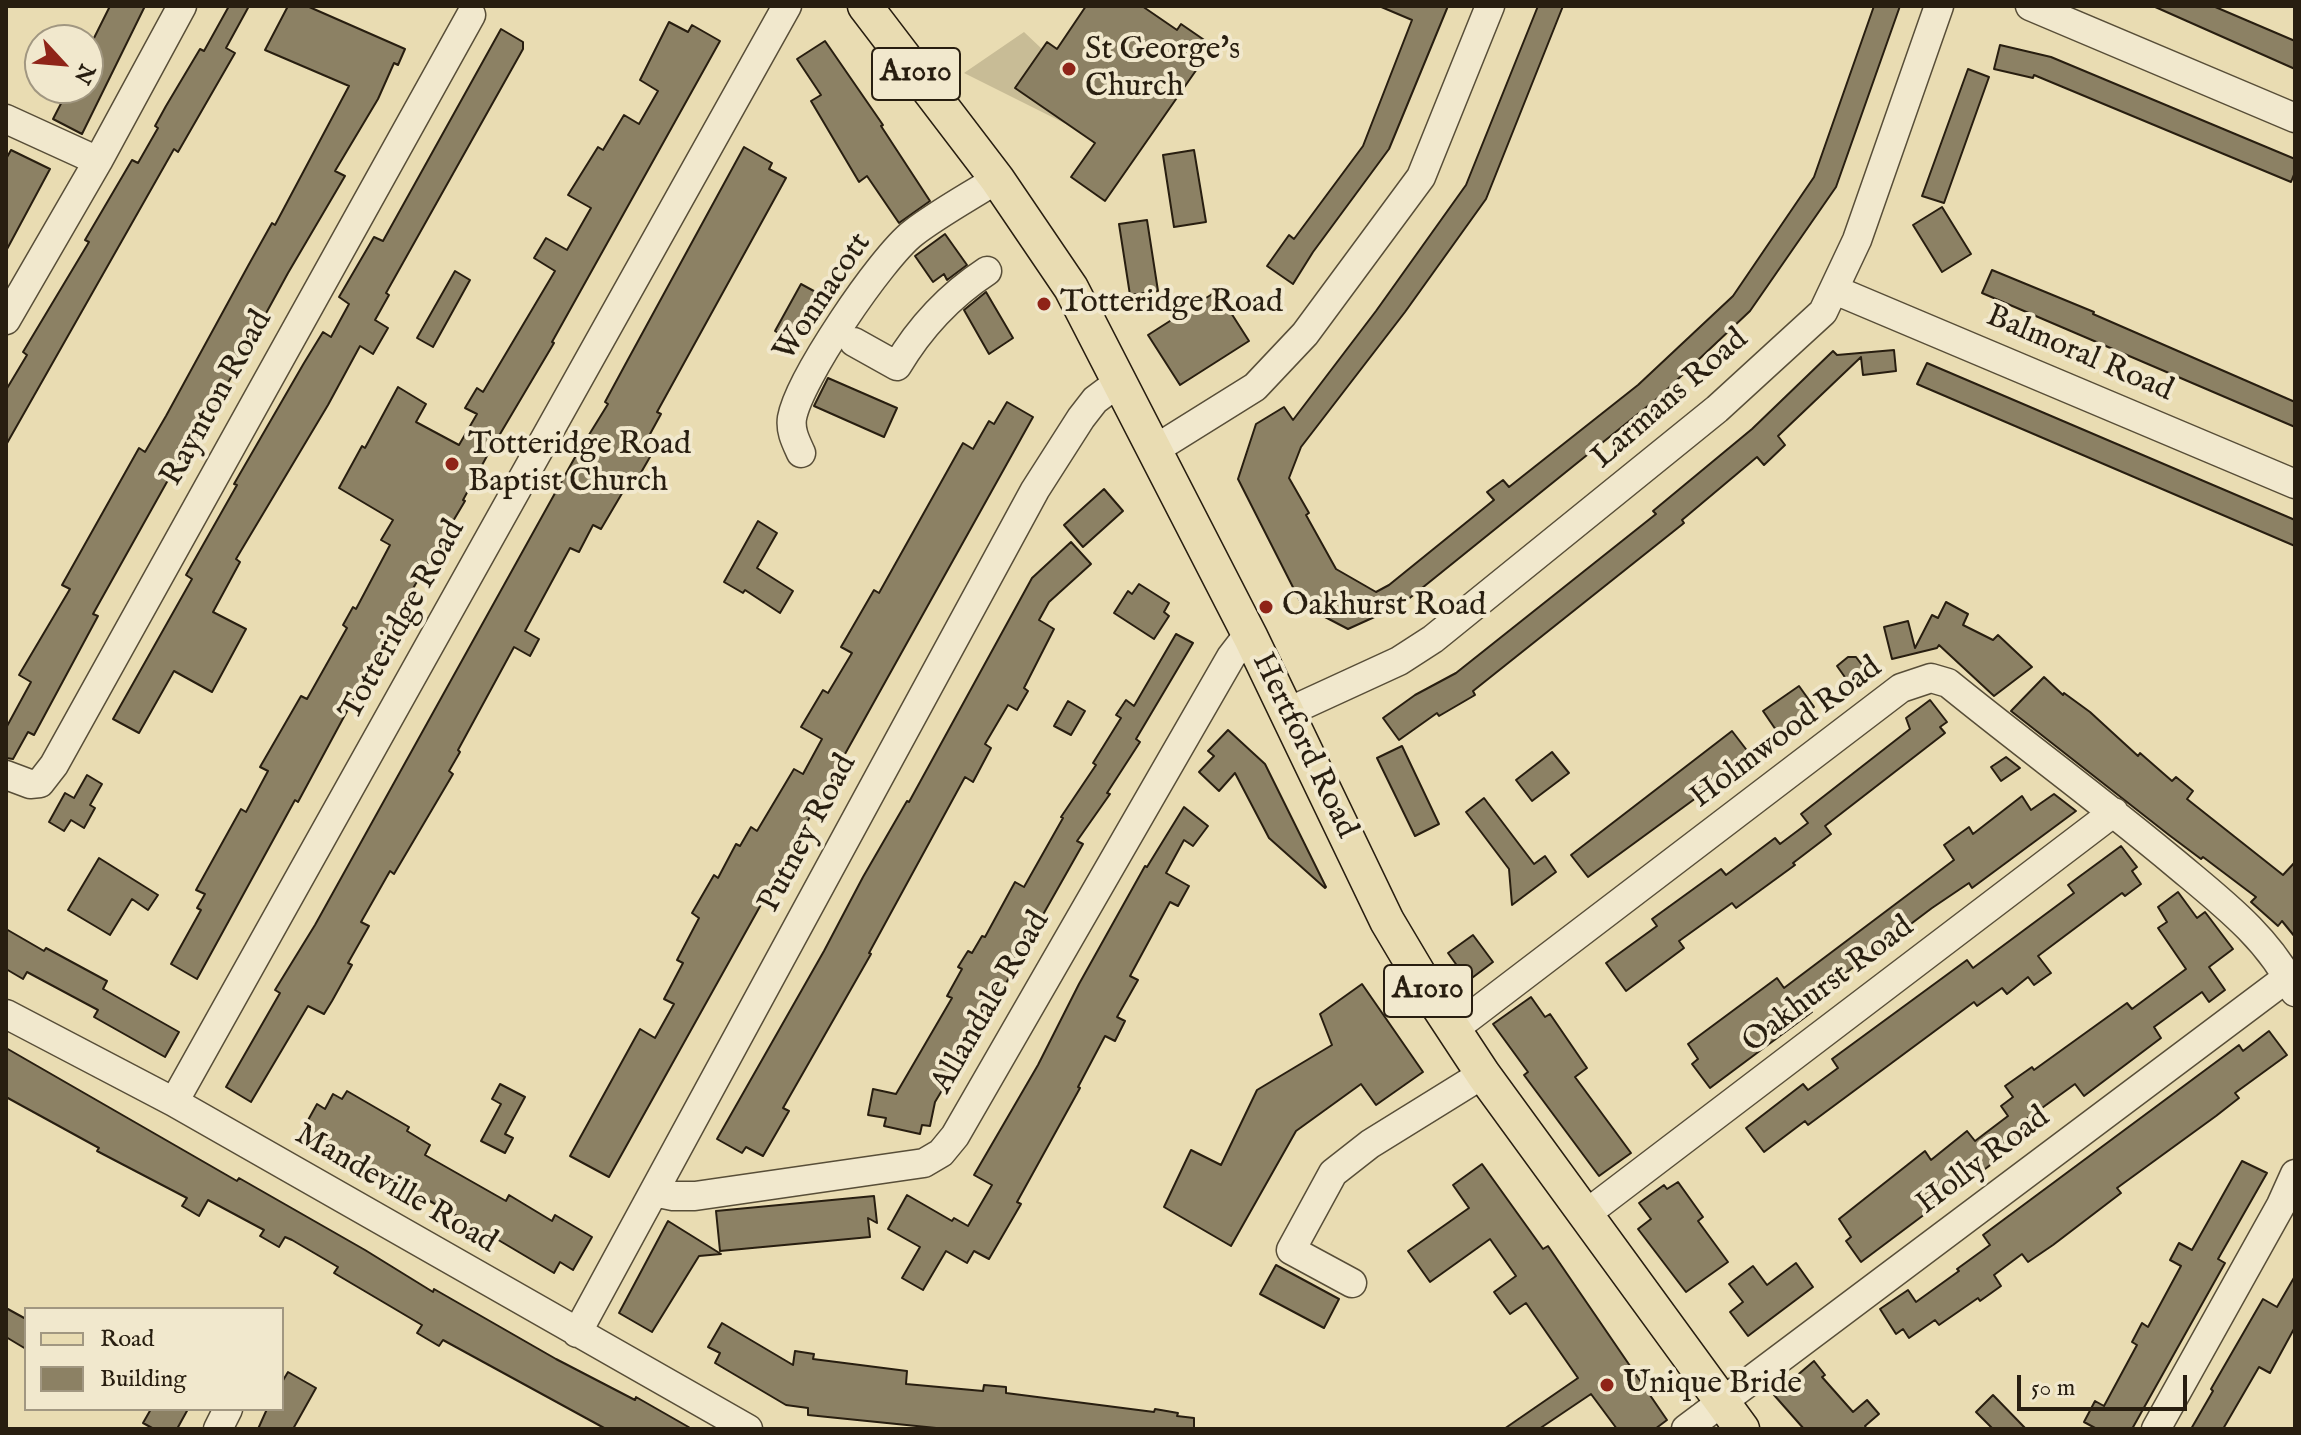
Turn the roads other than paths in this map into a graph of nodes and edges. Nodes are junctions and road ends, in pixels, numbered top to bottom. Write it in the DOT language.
graph roads {
  1 [pos="182,6"];
  2 [pos="787,6"];
  3 [pos="865,6"];
  4 [pos="1490,6"];
  5 [pos="1939,6"];
  6 [pos="2030,6"];
  7 [pos="471,15"];
  8 [pos="2295,118"];
  9 [pos="6,119"];
  10 [pos="98,161"];
  11 [pos="997,179"];
  12 [pos="987,271"];
  13 [pos="1835,290"];
  14 [pos="6,320"];
  15 [pos="854,342"];
  16 [pos="1119,382"];
  17 [pos="1154,450"];
  18 [pos="801,453"];
  19 [pos="2295,484"];
  20 [pos="1251,638"];
  21 [pos="1288,712"];
  22 [pos="6,775"];
  23 [pos="2114,812"];
  24 [pos="2291,984"];
  25 [pos="6,1014"];
  26 [pos="1454,1029"];
  27 [pos="1483,1074"];
  28 [pos="174,1102"];
  29 [pos="2295,1174"];
  30 [pos="654,1192"];
  31 [pos="1586,1214"];
  32 [pos="1352,1283"];
  33 [pos="577,1333"];
  34 [pos="1721,1403"];
  35 [pos="227,1411"];
  36 [pos="218,1429"];
  37 [pos="748,1429"];
  38 [pos="1686,1429"];
  39 [pos="1742,1429"];
  40 [pos="2156,1429"];
  1 -- 10 [label="street"];
  2 -- 28 [label="street, Totteridge Road"];
  3 -- 11 [label="main road, Hertford Road / A1010"];
  4 -- 17 [label="street"];
  5 -- 13 [label="street, Larmans Road"];
  6 -- 8 [label="street"];
  7 -- 22 [label="street, Raynton Road"];
  9 -- 10 [label="street"];
  10 -- 14 [label="street"];
  11 -- 16 [label="main road, Hertford Road / A1010"];
  11 -- 18 [label="street, Wonnacott"];
  12 -- 15 [label="street"];
  13 -- 19 [label="street, Balmoral Road"];
  13 -- 21 [label="street, Larmans Road"];
  16 -- 17 [label="main road, Hertford Road / A1010"];
  16 -- 30 [label="street, Putney Road"];
  17 -- 20 [label="main road, Hertford Road / A1010"];
  20 -- 21 [label="main road, Hertford Road / A1010"];
  20 -- 30 [label="street, Allandale Road"];
  21 -- 26 [label="main road, Hertford Road / A1010"];
  23 -- 24 [label="street, Holmwood Road"];
  23 -- 26 [label="street, Holmwood Road"];
  23 -- 31 [label="street, Oakhurst Road"];
  24 -- 34 [label="street, Holly Road"];
  25 -- 28 [label="street, Mandeville Road"];
  26 -- 27 [label="main road, Hertford Road / A1010"];
  27 -- 31 [label="main road, Hertford Road / A1010"];
  27 -- 32 [label="street"];
  28 -- 33 [label="street, Mandeville Road"];
  29 -- 40 [label="street"];
  30 -- 33 [label="street, Putney Road"];
  31 -- 34 [label="main road, Hertford Road / A1010"];
  33 -- 37 [label="street, Mandeville Road"];
  34 -- 38 [label="street"];
  34 -- 39 [label="main road, Hertford Road / A1010"];
  35 -- 36 [label="street"];
}
